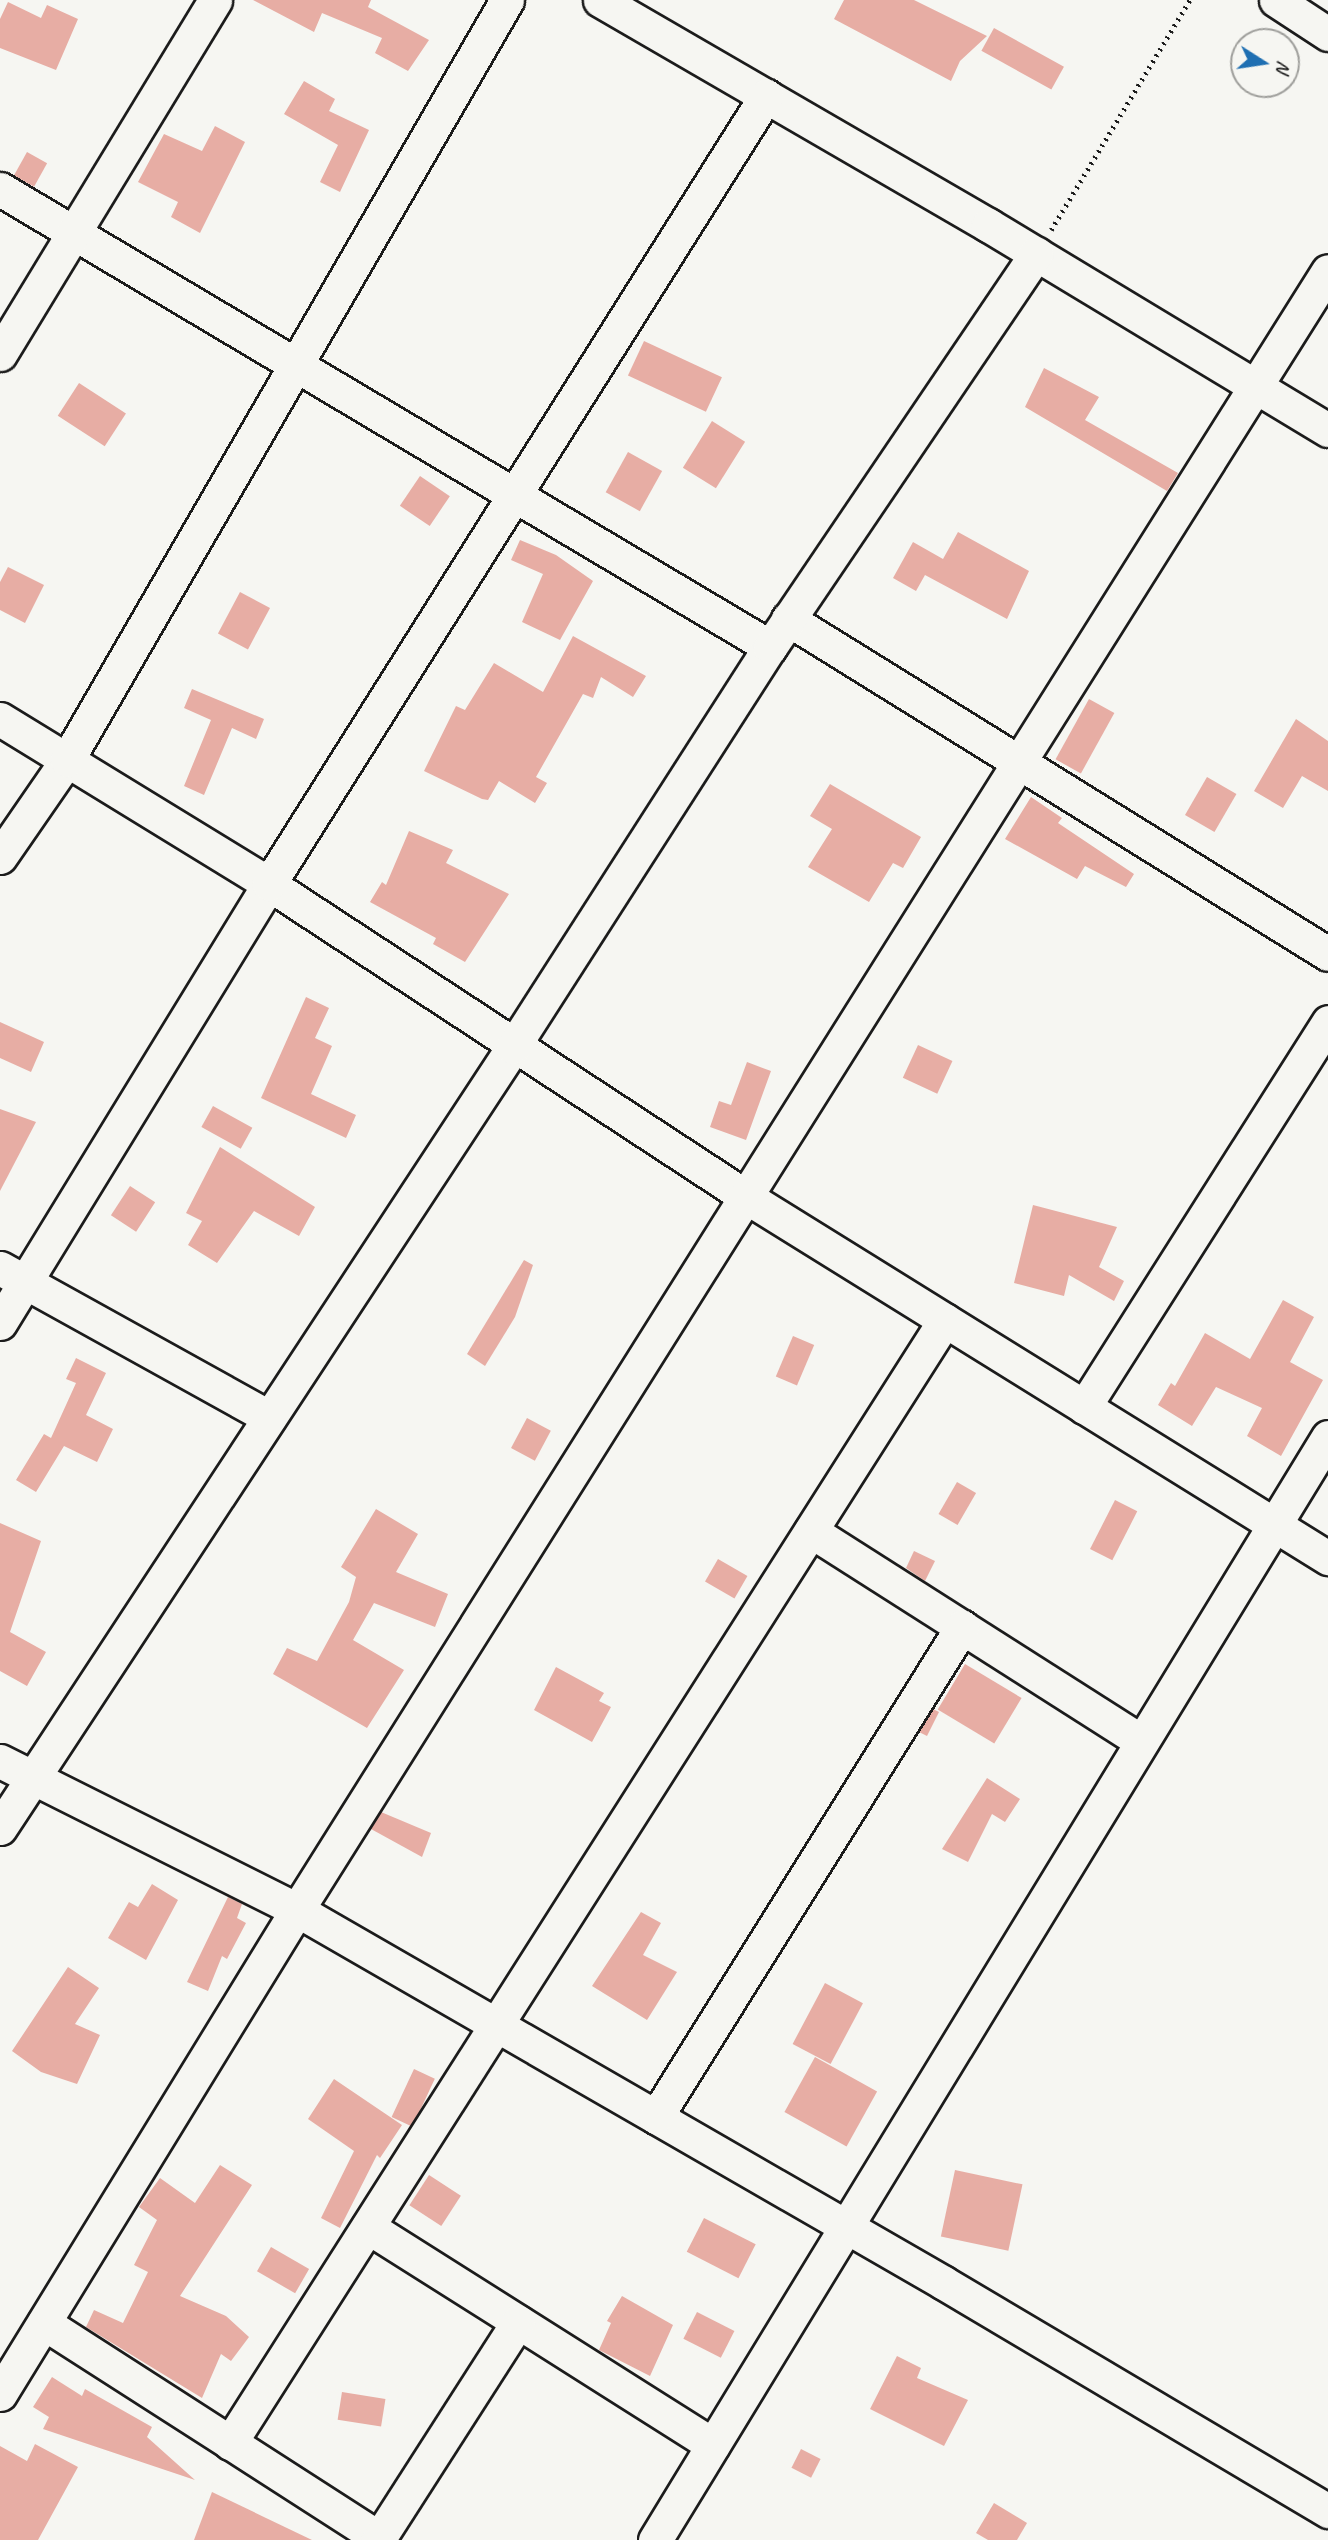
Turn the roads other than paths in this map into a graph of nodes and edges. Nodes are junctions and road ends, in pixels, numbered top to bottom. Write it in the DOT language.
graph roads {
  1 [pos="215,0"];
  2 [pos="506,0"];
  3 [pos="600,0"];
  4 [pos="1276,0"];
  5 [pos="1328,34"];
  6 [pos="766,96"];
  7 [pos="0,189"];
  8 [pos="73,233"];
  9 [pos="1036,254"];
  10 [pos="1328,271"];
  11 [pos="0,354"];
  12 [pos="296,365"];
  13 [pos="1255,386"];
  14 [pos="1328,430"];
  15 [pos="514,496"];
  16 [pos="788,619"];
  17 [pos="770,647"];
  18 [pos="0,719"];
  19 [pos="67,760"];
  20 [pos="1020,763"];
  21 [pos="0,858"];
  22 [pos="270,884"];
  23 [pos="1328,954"];
  24 [pos="1328,1022"];
  25 [pos="513,1047"];
  26 [pos="748,1198"];
  27 [pos="12,1276"];
  28 [pos="944,1320"];
  29 [pos="0,1323"];
  30 [pos="1084,1407"];
  31 [pos="269,1417"];
  32 [pos="1328,1437"];
  33 [pos="1273,1525"];
  34 [pos="811,1531"];
  35 [pos="1328,1558"];
  36 [pos="962,1626"];
  37 [pos="1141,1741"];
  38 [pos="0,1761"];
  39 [pos="30,1778"];
  40 [pos="0,1828"];
  41 [pos="297,1910"];
  42 [pos="496,2025"];
  43 [pos="656,2116"];
  44 [pos="846,2226"];
  45 [pos="368,2227"];
  46 [pos="518,2322"];
  47 [pos="44,2323"];
  48 [pos="0,2394"];
  49 [pos="230,2443"];
  50 [pos="713,2445"];
  51 [pos="1328,2511"];
  52 [pos="378,2539"];
  53 [pos="655,2540"];
  1 -- 8 [label="street"];
  2 -- 12 [label="street"];
  3 -- 6 [label="street"];
  4 -- 5 [label="street"];
  6 -- 9 [label="street"];
  6 -- 15 [label="street"];
  7 -- 8 [label="street"];
  8 -- 11 [label="street"];
  8 -- 12 [label="street"];
  9 -- 13 [label="street"];
  9 -- 16 [label="street"];
  10 -- 13 [label="street"];
  12 -- 15 [label="street"];
  12 -- 19 [label="street"];
  13 -- 14 [label="street"];
  13 -- 20 [label="street"];
  15 -- 17 [label="street"];
  15 -- 22 [label="street"];
  16 -- 17 [label="street"];
  16 -- 20 [label="street"];
  17 -- 25 [label="street"];
  18 -- 19 [label="street"];
  19 -- 21 [label="street"];
  19 -- 22 [label="street"];
  20 -- 23 [label="street"];
  20 -- 26 [label="street"];
  22 -- 25 [label="street"];
  22 -- 27 [label="street"];
  24 -- 30 [label="street"];
  25 -- 26 [label="street"];
  25 -- 31 [label="street"];
  26 -- 28 [label="street"];
  26 -- 41 [label="street"];
  27 -- 29 [label="street"];
  27 -- 31 [label="street"];
  28 -- 30 [label="street"];
  28 -- 34 [label="street"];
  30 -- 33 [label="street"];
  31 -- 39 [label="street"];
  32 -- 33 [label="street"];
  33 -- 35 [label="street"];
  33 -- 37 [label="street"];
  34 -- 36 [label="street"];
  34 -- 42 [label="street"];
  36 -- 37 [label="street"];
  36 -- 43 [label="street"];
  37 -- 44 [label="street"];
  38 -- 39 [label="street"];
  39 -- 40 [label="street"];
  39 -- 41 [label="street"];
  41 -- 42 [label="street"];
  41 -- 47 [label="street"];
  42 -- 43 [label="street"];
  42 -- 45 [label="street"];
  43 -- 44 [label="street"];
  44 -- 50 [label="street"];
  44 -- 51 [label="street"];
  45 -- 46 [label="street"];
  45 -- 49 [label="street"];
  46 -- 50 [label="street"];
  46 -- 52 [label="street"];
  47 -- 48 [label="street"];
  47 -- 49 [label="street"];
  49 -- 52 [label="street"];
  50 -- 53 [label="street"];
}
